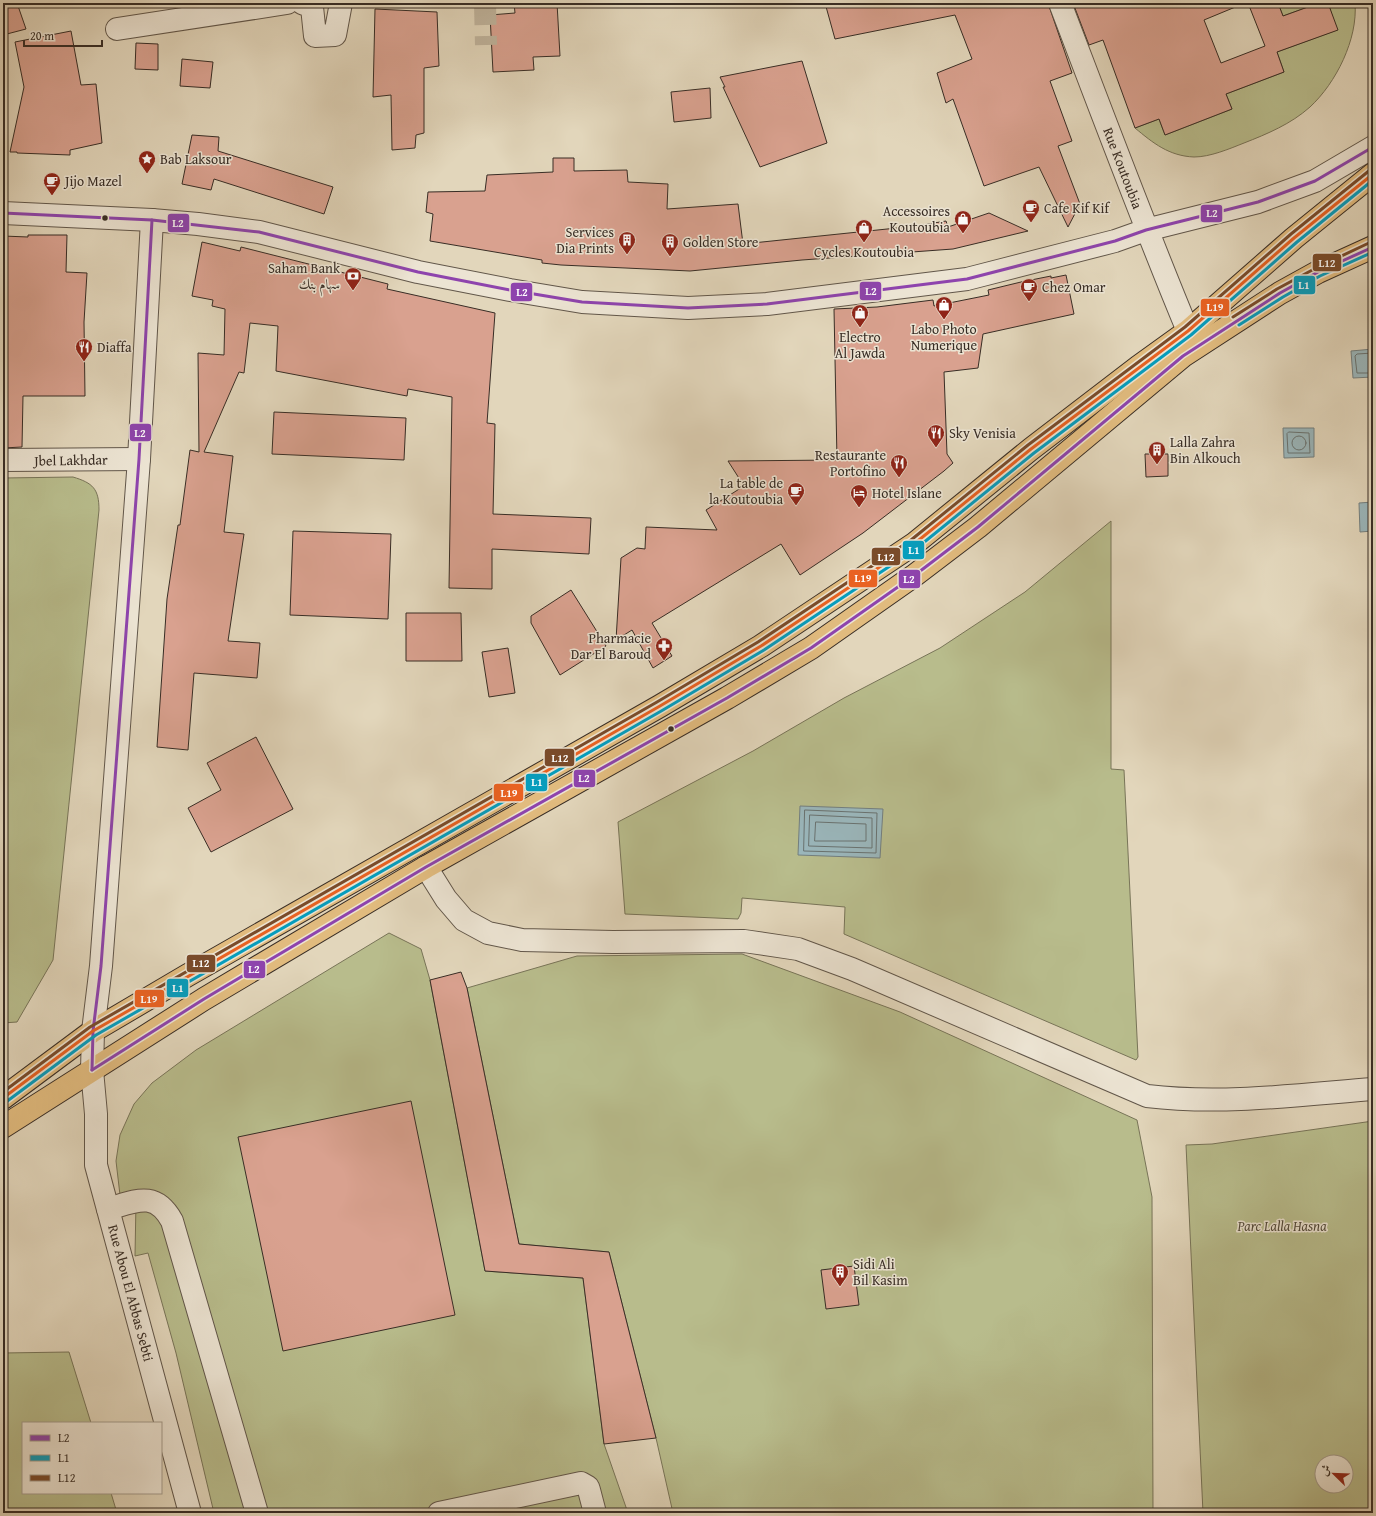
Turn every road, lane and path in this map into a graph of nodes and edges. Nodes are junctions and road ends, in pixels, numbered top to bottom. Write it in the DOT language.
graph roads {
  1 [pos="287,3"];
  2 [pos="302,3"];
  3 [pos="341,3"];
  4 [pos="1060,3"];
  5 [pos="117,29"];
  6 [pos="1373,148"];
  7 [pos="1373,174"];
  8 [pos="3,213"];
  9 [pos="152,220"];
  10 [pos="1146,230"];
  11 [pos="1373,247"];
  12 [pos="1188,331"];
  13 [pos="139,459"];
  14 [pos="3,460"];
  15 [pos="426,867"];
  16 [pos="93,1031"];
  17 [pos="92,1070"];
  18 [pos="1373,1090"];
  19 [pos="3,1098"];
  20 [pos="3,1127"];
  21 [pos="108,1209"];
  22 [pos="190,1513"];
  23 [pos="257,1513"];
  24 [pos="439,1513"];
  25 [pos="595,1513"];
  1 -- 5 [label="street"];
  2 -- 3 [label="street"];
  4 -- 10 [label="street, Rue Koutoubia"];
  6 -- 10 [label="street"];
  7 -- 12 [label="main road"];
  8 -- 9 [label="street"];
  9 -- 10 [label="street"];
  9 -- 13 [label="street, Rue Abou El Abbas Sebti"];
  10 -- 12 [label="street, Rue Koutoubia"];
  11 -- 15 [label="main road"];
  12 -- 16 [label="main road"];
  13 -- 14 [label="street, Jbel Lakhdar"];
  13 -- 16 [label="street, Rue Abou El Abbas Sebti"];
  15 -- 17 [label="main road"];
  15 -- 18 [label="street"];
  16 -- 17 [label="street, Rue Abou El Abbas Sebti"];
  16 -- 19 [label="main road"];
  17 -- 20 [label="main road"];
  17 -- 21 [label="street, Rue Abou El Abbas Sebti"];
  21 -- 22 [label="street, Rue Abou El Abbas Sebti"];
  21 -- 23 [label="street"];
  24 -- 25 [label="street"];
}
